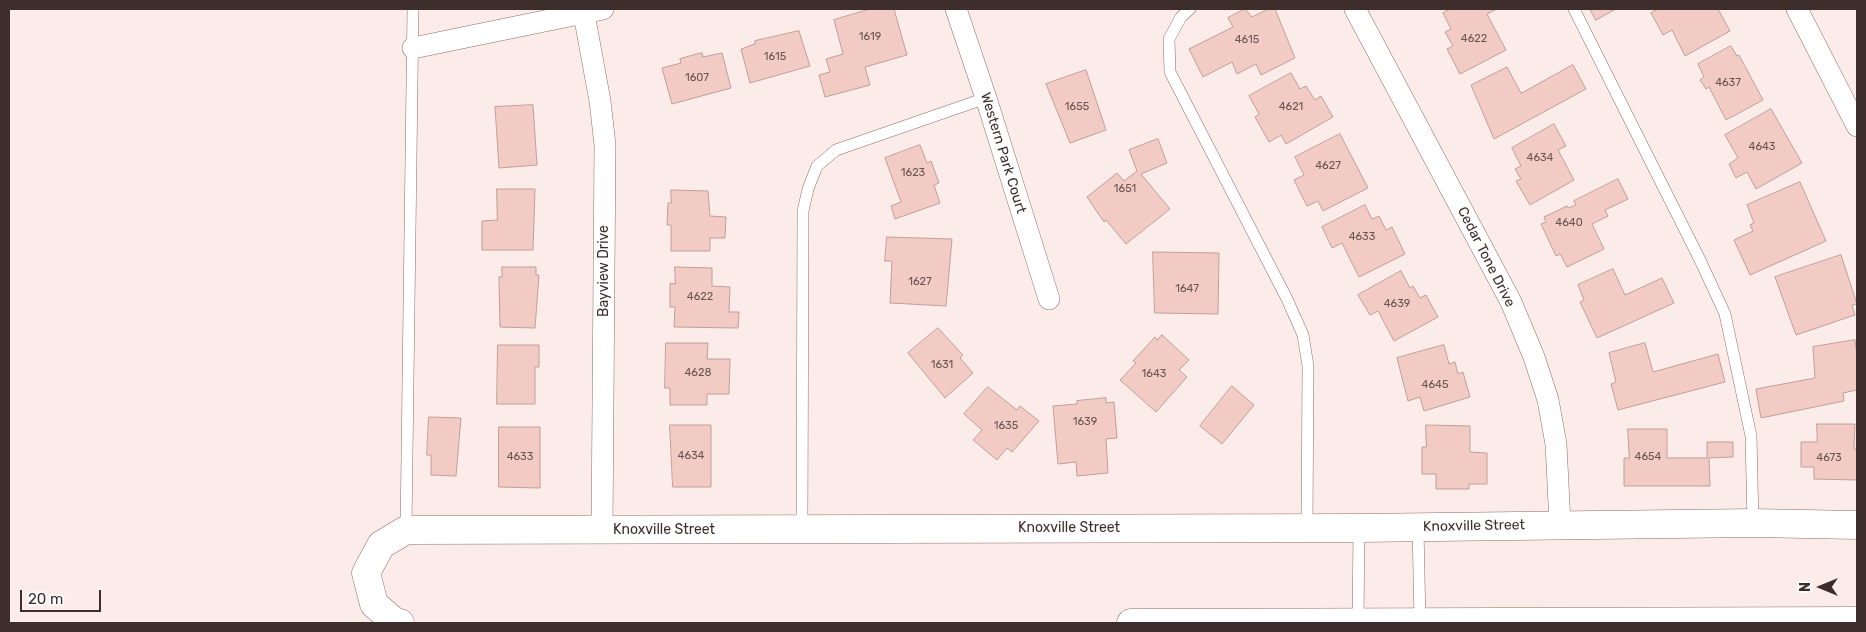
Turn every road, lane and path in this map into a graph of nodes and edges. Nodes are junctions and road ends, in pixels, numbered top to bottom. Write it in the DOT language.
graph roads {
  1 [pos="413,9"];
  2 [pos="956,9"];
  3 [pos="1190,9"];
  4 [pos="1355,9"];
  5 [pos="1574,9"];
  6 [pos="1796,9"];
  7 [pos="594,11"];
  8 [pos="413,48"];
  9 [pos="986,98"];
  10 [pos="1857,126"];
  11 [pos="1049,299"];
  12 [pos="1752,523"];
  13 [pos="1560,524"];
  14 [pos="1857,525"];
  15 [pos="1418,527"];
  16 [pos="1307,528"];
  17 [pos="1359,528"];
  18 [pos="802,529"];
  19 [pos="406,530"];
  20 [pos="602,530"];
  21 [pos="1857,620"];
  22 [pos="1421,622"];
  23 [pos="396,623"];
  24 [pos="400,623"];
  25 [pos="1131,623"];
  26 [pos="1358,623"];
  1 -- 8 [label="lane"];
  2 -- 9 [label="street, Western Park Court"];
  3 -- 16 [label="lane"];
  4 -- 13 [label="street, Cedar Tone Drive"];
  5 -- 12 [label="lane"];
  6 -- 10 [label="street"];
  7 -- 8 [label="street"];
  7 -- 20 [label="street, Bayview Drive"];
  8 -- 19 [label="lane"];
  9 -- 11 [label="street, Western Park Court"];
  9 -- 18 [label="lane"];
  12 -- 13 [label="street, Knoxville Street"];
  12 -- 14 [label="street, Knoxville Street"];
  13 -- 15 [label="street, Knoxville Street"];
  15 -- 17 [label="street, Knoxville Street"];
  15 -- 22 [label="lane"];
  16 -- 17 [label="street, Knoxville Street"];
  16 -- 18 [label="street, Knoxville Street"];
  17 -- 26 [label="lane"];
  18 -- 20 [label="street, Knoxville Street"];
  19 -- 20 [label="street, Knoxville Street"];
  19 -- 23 [label="street"];
  21 -- 22 [label="street"];
  22 -- 26 [label="street"];
  23 -- 24 [label="street"];
  25 -- 26 [label="street"];
}
